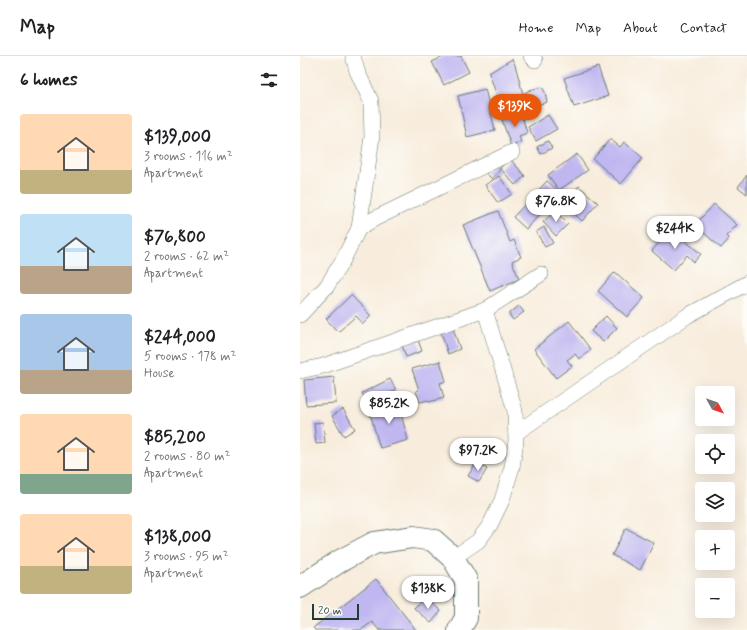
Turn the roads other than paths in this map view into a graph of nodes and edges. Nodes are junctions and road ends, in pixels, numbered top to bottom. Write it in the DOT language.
graph roads {
  1 [pos="353,56"];
  2 [pos="512,152"];
  3 [pos="359,228"];
  4 [pos="541,274"];
  5 [pos="747,283"];
  6 [pos="485,310"];
  7 [pos="300,315"];
  8 [pos="300,371"];
  9 [pos="516,433"];
  10 [pos="453,558"];
  11 [pos="300,587"];
  12 [pos="459,630"];
  1 -- 3 [label="street"];
  2 -- 3 [label="street"];
  3 -- 7 [label="street"];
  4 -- 6 [label="street"];
  5 -- 9 [label="street"];
  6 -- 8 [label="street"];
  6 -- 9 [label="street"];
  9 -- 10 [label="street"];
  10 -- 11 [label="main road"];
  10 -- 12 [label="main road"];
}
